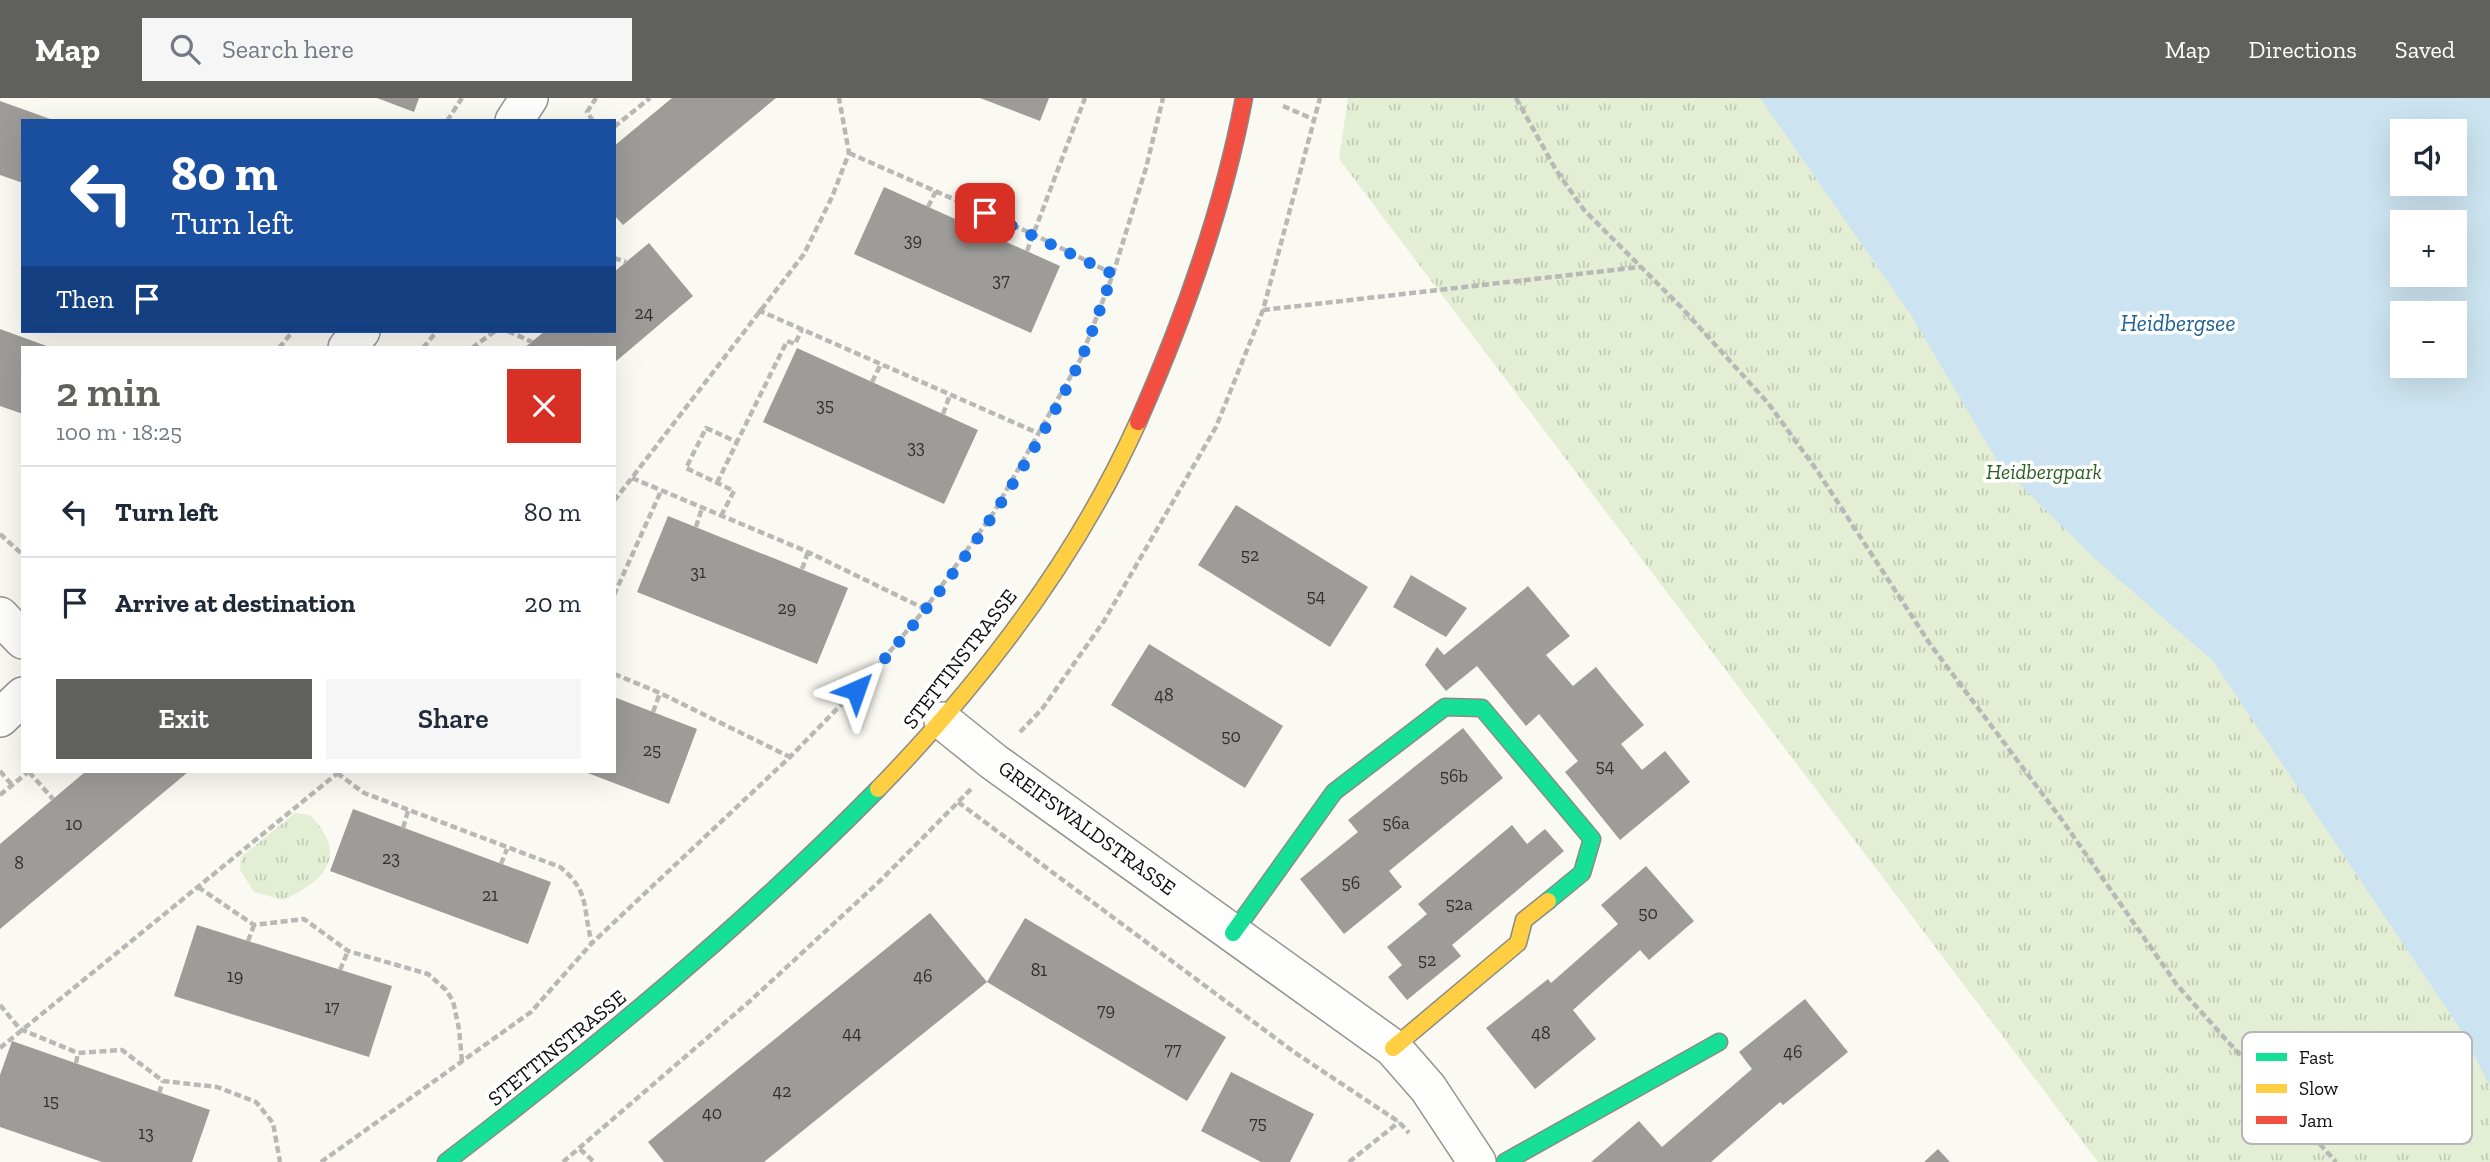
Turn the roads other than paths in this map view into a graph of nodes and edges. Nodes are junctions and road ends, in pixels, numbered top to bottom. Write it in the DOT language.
graph roads {
  1 [pos="529,98"];
  2 [pos="1244,98"];
  3 [pos="515,119"];
  4 [pos="0,616"];
  5 [pos="21,638"];
  6 [pos="21,698"];
  7 [pos="0,718"];
  8 [pos="943,721"];
  9 [pos="1233,933"];
  10 [pos="1719,1042"];
  11 [pos="1393,1048"];
  12 [pos="446,1162"];
  13 [pos="1477,1162"];
  14 [pos="1506,1162"];
  1 -- 3 [label="street"];
  2 -- 8 [label="street, STETTINSTRASSE"];
  4 -- 5 [label="street"];
  6 -- 7 [label="street"];
  8 -- 9 [label="street, GREIFSWALDSTRASSE"];
  8 -- 12 [label="street, STETTINSTRASSE"];
  9 -- 11 [label="street, GREIFSWALDSTRASSE"];
  9 -- 11 [label="street"];
  10 -- 14 [label="street"];
  11 -- 13 [label="street, GREIFSWALDSTRASSE"];
}
